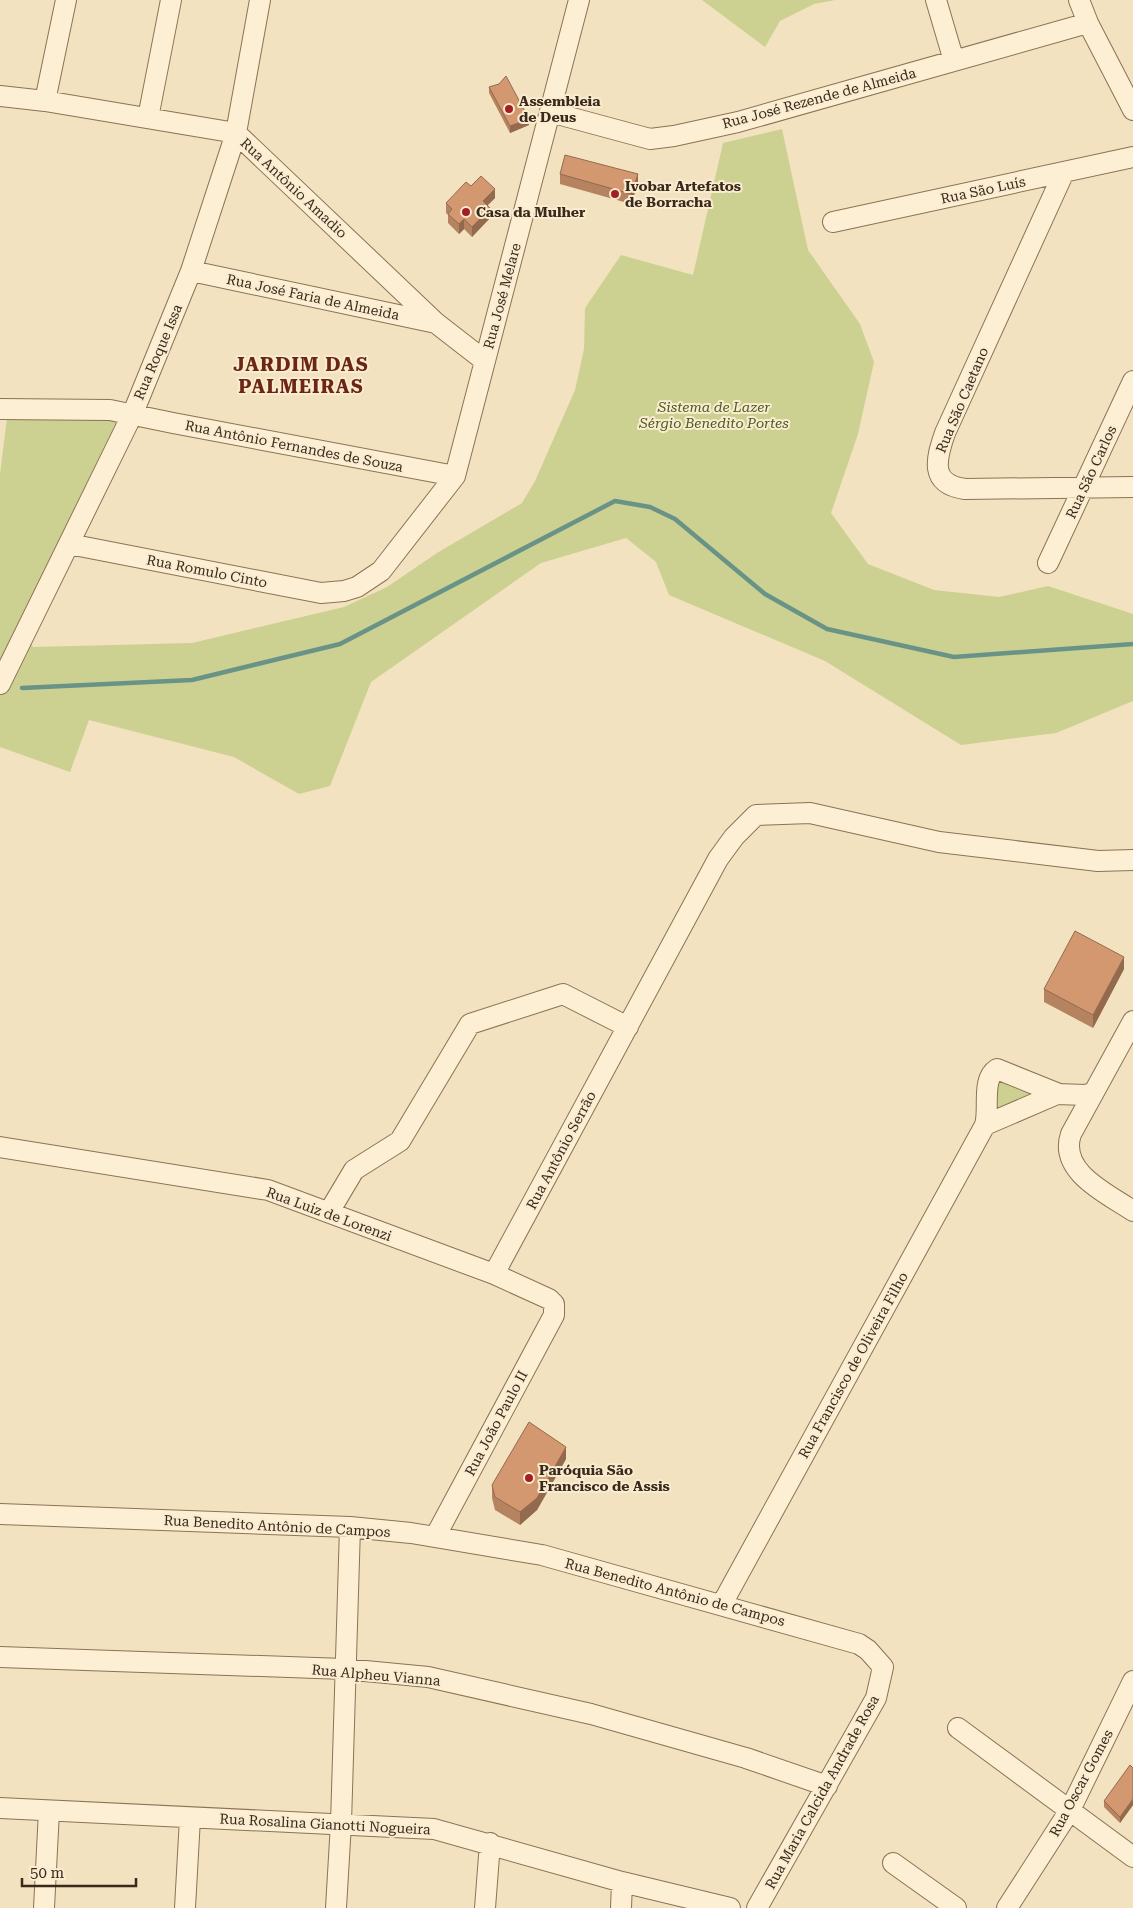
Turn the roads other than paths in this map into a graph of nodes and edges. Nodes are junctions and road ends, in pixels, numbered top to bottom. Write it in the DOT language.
graph roads {
  1 [pos="66,0"];
  2 [pos="171,0"];
  3 [pos="260,0"];
  4 [pos="936,0"];
  5 [pos="1079,0"];
  6 [pos="574,5"];
  7 [pos="1088,24"];
  8 [pos="954,61"];
  9 [pos="0,96"];
  10 [pos="45,101"];
  11 [pos="1133,110"];
  12 [pos="550,112"];
  13 [pos="148,118"];
  14 [pos="236,132"];
  15 [pos="1133,157"];
  16 [pos="1064,172"];
  17 [pos="833,222"];
  18 [pos="191,272"];
  19 [pos="436,323"];
  20 [pos="485,362"];
  21 [pos="1133,381"];
  22 [pos="0,409"];
  23 [pos="133,412"];
  24 [pos="455,476"];
  25 [pos="1084,487"];
  26 [pos="1133,487"];
  27 [pos="69,544"];
  28 [pos="1048,563"];
  29 [pos="2,679"];
  30 [pos="1133,860"];
  31 [pos="1133,1020"];
  32 [pos="628,1027"];
  33 [pos="1093,1093"];
  34 [pos="1059,1094"];
  35 [pos="985,1125"];
  36 [pos="0,1147"];
  37 [pos="1133,1211"];
  38 [pos="329,1212"];
  39 [pos="494,1274"];
  40 [pos="555,1308"];
  41 [pos="0,1514"];
  42 [pos="350,1527"];
  43 [pos="435,1537"];
  44 [pos="722,1604"];
  45 [pos="868,1650"];
  46 [pos="0,1657"];
  47 [pos="344,1669"];
  48 [pos="1133,1681"];
  49 [pos="958,1728"];
  50 [pos="827,1786"];
  51 [pos="0,1808"];
  52 [pos="1070,1810"];
  53 [pos="49,1811"];
  54 [pos="190,1818"];
  55 [pos="340,1823"];
  56 [pos="490,1843"];
  57 [pos="1133,1857"];
  58 [pos="893,1863"];
  59 [pos="622,1882"];
  60 [pos="44,1908"];
  61 [pos="186,1908"];
  62 [pos="336,1908"];
  63 [pos="485,1908"];
  64 [pos="621,1908"];
  65 [pos="730,1908"];
  66 [pos="758,1908"];
  67 [pos="956,1908"];
  68 [pos="1008,1908"];
  1 -- 10 [label="street"];
  2 -- 13 [label="street"];
  3 -- 14 [label="street, Rua Roque Issa"];
  4 -- 8 [label="street"];
  5 -- 7 [label="street"];
  6 -- 12 [label="street, Rua José Melare"];
  7 -- 8 [label="street, Rua José Rezende de Almeida"];
  7 -- 11 [label="street"];
  8 -- 12 [label="street, Rua José Rezende de Almeida"];
  9 -- 10 [label="street, Rua Antônio Amadio"];
  10 -- 13 [label="street, Rua Antônio Amadio"];
  12 -- 20 [label="street, Rua José Melare"];
  13 -- 14 [label="street, Rua Antônio Amadio"];
  14 -- 18 [label="street, Rua Roque Issa"];
  14 -- 19 [label="street, Rua Antônio Amadio"];
  15 -- 16 [label="street, Rua São Luís"];
  16 -- 17 [label="street, Rua São Luís"];
  16 -- 25 [label="street, Rua São Caetano"];
  18 -- 19 [label="street, Rua José Faria de Almeida"];
  18 -- 23 [label="street, Rua Roque Issa"];
  19 -- 20 [label="street, Rua Antônio Amadio"];
  20 -- 24 [label="street, Rua José Melare"];
  21 -- 25 [label="street, Rua São Carlos"];
  22 -- 23 [label="street, Rua Antônio Fernandes de Souza"];
  23 -- 24 [label="street, Rua Antônio Fernandes de Souza"];
  23 -- 27 [label="street, Rua Roque Issa"];
  24 -- 27 [label="street, Rua Romulo Cinto"];
  25 -- 26 [label="street, Rua São Caetano"];
  25 -- 28 [label="street, Rua São Carlos"];
  27 -- 29 [label="street, Rua Roque Issa"];
  30 -- 32 [label="street, Rua Antônio Serrão"];
  31 -- 33 [label="street"];
  32 -- 38 [label="street"];
  32 -- 39 [label="street, Rua Antônio Serrão"];
  33 -- 34 [label="street, Rua Francisco de Oliveira Filho"];
  33 -- 37 [label="street"];
  34 -- 35 [label="street, Rua Francisco de Oliveira Filho"];
  34 -- 35 [label="street, Rua Francisco de Oliveira Filho"];
  35 -- 44 [label="street, Rua Francisco de Oliveira Filho"];
  36 -- 38 [label="street, Rua Luiz de Lorenzi"];
  38 -- 39 [label="street, Rua Luiz de Lorenzi"];
  39 -- 40 [label="street, Rua Luiz de Lorenzi"];
  40 -- 43 [label="street, Rua João Paulo II"];
  41 -- 42 [label="street, Rua Benedito Antônio de Campos"];
  42 -- 43 [label="street, Rua Benedito Antônio de Campos"];
  42 -- 47 [label="street"];
  43 -- 44 [label="street, Rua Benedito Antônio de Campos"];
  44 -- 45 [label="street, Rua Benedito Antônio de Campos"];
  45 -- 50 [label="street, Rua Maria Calcida Andrade Rosa"];
  46 -- 47 [label="street, Rua Alpheu Vianna"];
  47 -- 50 [label="street, Rua Alpheu Vianna"];
  47 -- 55 [label="street"];
  48 -- 52 [label="street, Rua Oscar Gomes"];
  49 -- 52 [label="street"];
  50 -- 66 [label="street, Rua Maria Calcida Andrade Rosa"];
  51 -- 53 [label="street, Rua Rosalina Gianotti Nogueira"];
  52 -- 57 [label="street"];
  52 -- 68 [label="street, Rua Oscar Gomes"];
  53 -- 54 [label="street, Rua Rosalina Gianotti Nogueira"];
  53 -- 60 [label="street"];
  54 -- 55 [label="street, Rua Rosalina Gianotti Nogueira"];
  54 -- 61 [label="street"];
  55 -- 56 [label="street, Rua Rosalina Gianotti Nogueira"];
  55 -- 62 [label="street"];
  56 -- 59 [label="street, Rua Rosalina Gianotti Nogueira"];
  56 -- 63 [label="street"];
  58 -- 67 [label="street"];
  59 -- 64 [label="street"];
  59 -- 65 [label="street, Rua Rosalina Gianotti Nogueira"];
}
